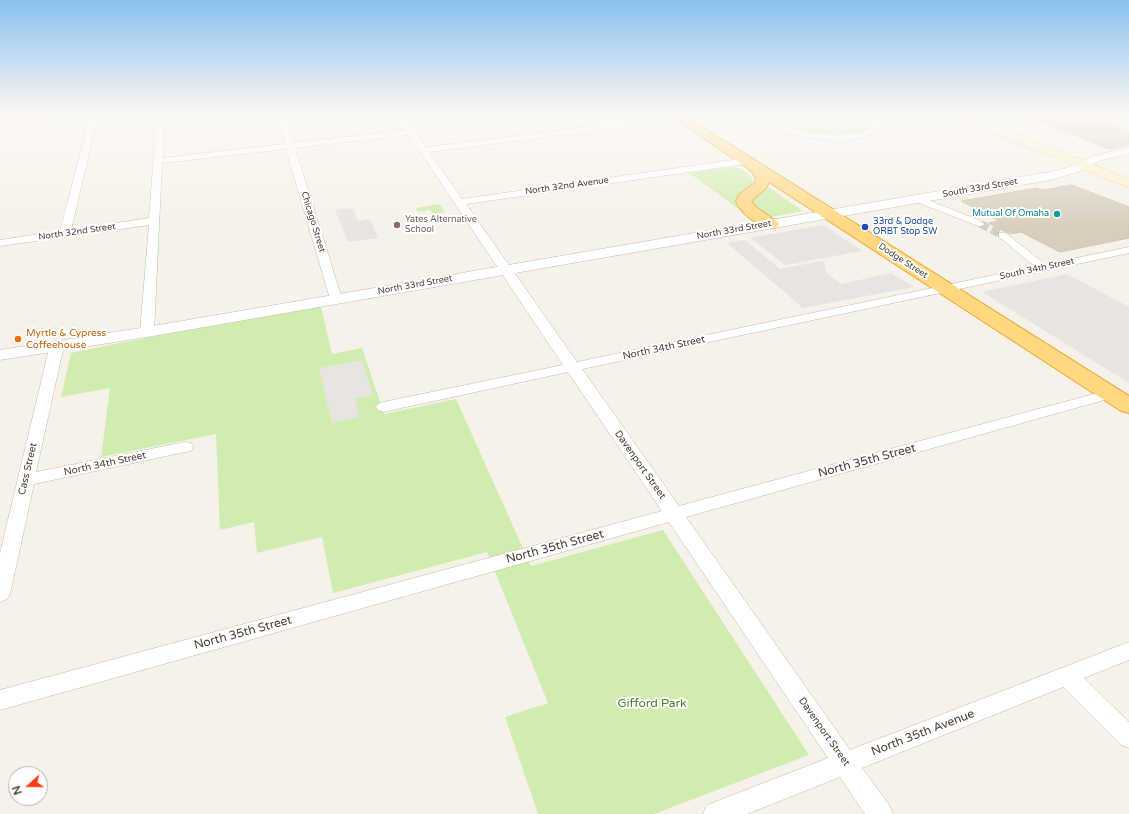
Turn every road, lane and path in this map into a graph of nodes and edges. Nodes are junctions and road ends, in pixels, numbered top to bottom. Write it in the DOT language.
graph roads {
  1 [pos="85,154"];
  2 [pos="158,154"];
  3 [pos="220,154"];
  4 [pos="292,154"];
  5 [pos="427,154"];
  6 [pos="735,154"];
  7 [pos="1053,154"];
  8 [pos="1115,154"];
  9 [pos="158,161"];
  10 [pos="749,163"];
  11 [pos="1082,166"];
  12 [pos="1129,184"];
  13 [pos="917,199"];
  14 [pos="459,202"];
  15 [pos="830,214"];
  16 [pos="153,221"];
  17 [pos="770,224"];
  18 [pos="981,224"];
  19 [pos="65,234"];
  20 [pos="1002,235"];
  21 [pos="0,243"];
  22 [pos="1129,250"];
  23 [pos="1044,268"];
  24 [pos="506,270"];
  25 [pos="945,288"];
  26 [pos="336,299"];
  27 [pos="146,332"];
  28 [pos="57,345"];
  29 [pos="0,355"];
  30 [pos="572,367"];
  31 [pos="1110,394"];
  32 [pos="1129,406"];
  33 [pos="383,407"];
  34 [pos="185,447"];
  35 [pos="26,480"];
  36 [pos="674,515"];
  37 [pos="0,594"];
  38 [pos="1129,651"];
  39 [pos="1067,676"];
  40 [pos="0,700"];
  41 [pos="1129,737"];
  42 [pos="845,763"];
  43 [pos="716,814"];
  44 [pos="880,814"];
  1 -- 19 [label="street"];
  2 -- 9 [label="street"];
  3 -- 9 [label="street"];
  4 -- 26 [label="street, Chicago Street"];
  5 -- 14 [label="street, Davenport Street"];
  6 -- 10 [label="highway, Dodge Street"];
  7 -- 11 [label="main road"];
  8 -- 11 [label="street, South 33rd Street"];
  9 -- 16 [label="street"];
  10 -- 14 [label="street, North 32nd Avenue"];
  10 -- 15 [label="highway, Dodge Street"];
  10 -- 17 [label="highway"];
  11 -- 12 [label="main road"];
  11 -- 13 [label="street, South 33rd Street"];
  13 -- 15 [label="street, South 33rd Street"];
  13 -- 18 [label="street"];
  14 -- 24 [label="street, Davenport Street"];
  15 -- 17 [label="street, North 33rd Street"];
  15 -- 25 [label="highway, Dodge Street"];
  16 -- 19 [label="street, North 32nd Street"];
  16 -- 27 [label="street"];
  17 -- 24 [label="street, North 33rd Street"];
  19 -- 21 [label="street, North 32nd Street"];
  20 -- 23 [label="street"];
  22 -- 23 [label="street, South 34th Street"];
  23 -- 25 [label="street, South 34th Street"];
  24 -- 26 [label="street, North 33rd Street"];
  24 -- 30 [label="street, Davenport Street"];
  25 -- 30 [label="street, North 34th Street"];
  25 -- 31 [label="highway, Dodge Street"];
  26 -- 27 [label="street, North 33rd Street"];
  27 -- 28 [label="street, North 33rd Street"];
  28 -- 29 [label="street, North 33rd Street"];
  28 -- 35 [label="street, Cass Street"];
  30 -- 33 [label="street, North 34th Street"];
  30 -- 36 [label="street, Davenport Street"];
  31 -- 32 [label="highway, Dodge Street"];
  31 -- 36 [label="street, North 35th Street"];
  34 -- 35 [label="street, North 34th Street"];
  35 -- 37 [label="street, Cass Street"];
  36 -- 40 [label="street, North 35th Street"];
  36 -- 42 [label="street, Davenport Street"];
  38 -- 39 [label="street, North 35th Avenue"];
  39 -- 41 [label="street"];
  39 -- 42 [label="street, North 35th Avenue"];
  42 -- 43 [label="street, North 35th Avenue"];
  42 -- 44 [label="street, Davenport Street"];
}
